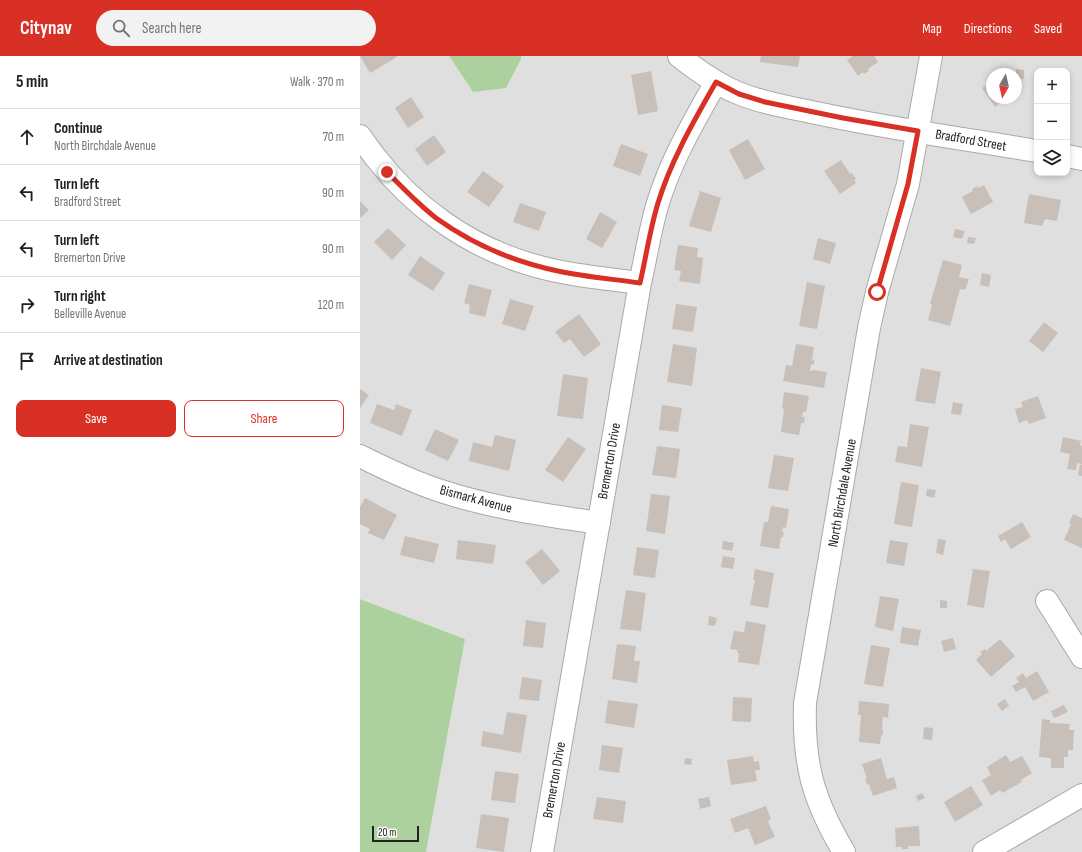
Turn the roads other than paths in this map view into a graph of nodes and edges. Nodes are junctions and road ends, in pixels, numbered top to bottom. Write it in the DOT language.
graph roads {
  1 [pos="679,56"];
  2 [pos="931,56"];
  3 [pos="716,82"];
  4 [pos="918,131"];
  5 [pos="360,136"];
  6 [pos="1034,150"];
  7 [pos="1070,156"];
  8 [pos="1082,158"];
  9 [pos="640,283"];
  10 [pos="360,456"];
  11 [pos="599,523"];
  12 [pos="1047,601"];
  13 [pos="1082,657"];
  14 [pos="1082,795"];
  15 [pos="542,852"];
  16 [pos="844,852"];
  17 [pos="984,852"];
  1 -- 3 [label="street, Bradford Street"];
  2 -- 4 [label="street, North Birchdale Avenue"];
  3 -- 4 [label="street, Bradford Street"];
  3 -- 9 [label="street, Bremerton Drive"];
  4 -- 6 [label="street, Bradford Street"];
  4 -- 16 [label="street, North Birchdale Avenue"];
  5 -- 9 [label="street"];
  7 -- 8 [label="street"];
  9 -- 11 [label="street, Bremerton Drive"];
  10 -- 11 [label="street, Bismark Avenue"];
  11 -- 15 [label="street, Bremerton Drive"];
  12 -- 13 [label="street"];
  14 -- 17 [label="street"];
}
